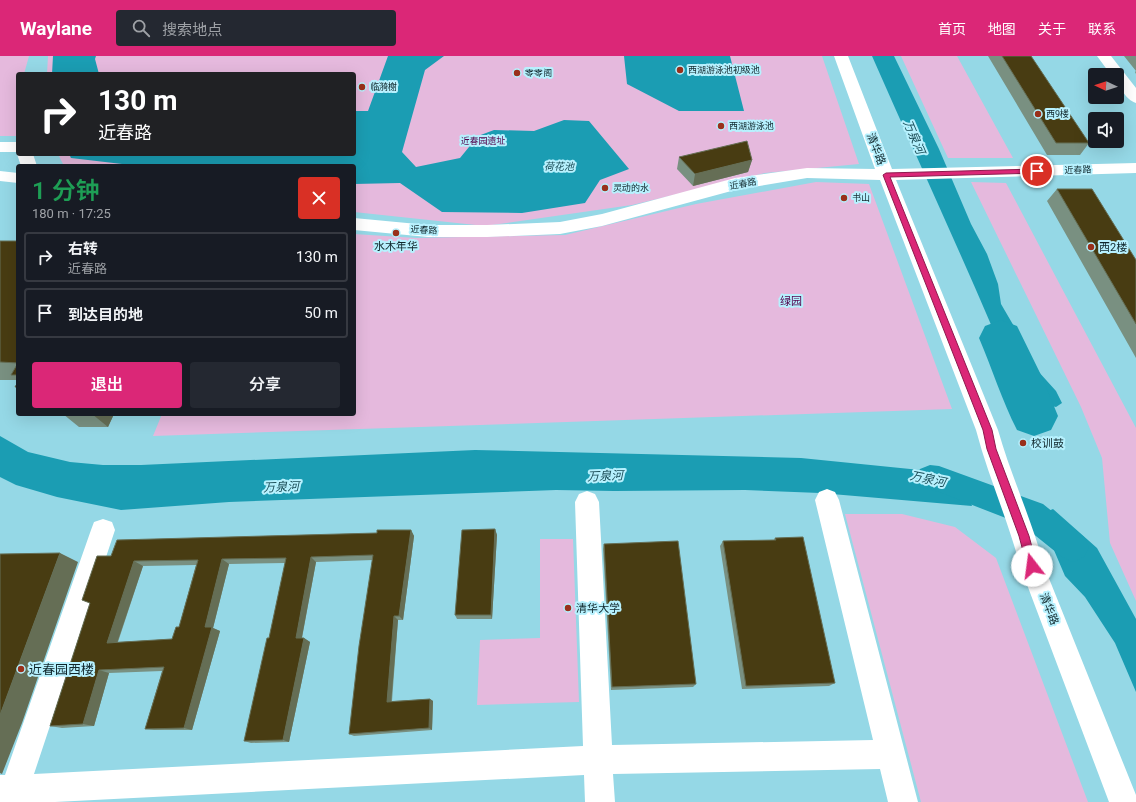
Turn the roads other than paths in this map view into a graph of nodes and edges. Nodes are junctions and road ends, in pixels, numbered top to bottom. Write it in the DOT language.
graph roads {
  1 [pos="841,56"];
  2 [pos="1104,56"];
  3 [pos="1136,98"];
  4 [pos="0,147"];
  5 [pos="16,147"];
  6 [pos="1134,171"];
  7 [pos="886,175"];
  8 [pos="0,176"];
  9 [pos="16,178"];
  10 [pos="356,224"];
  11 [pos="827,500"];
  12 [pos="587,502"];
  13 [pos="103,530"];
  14 [pos="891,754"];
  15 [pos="598,760"];
  16 [pos="8,794"];
  17 [pos="600,802"];
  18 [pos="903,802"];
  19 [pos="1124,802"];
  1 -- 7 [label="street, 清华路"];
  2 -- 3 [label="street"];
  4 -- 5 [label="street"];
  6 -- 7 [label="street, 近春路"];
  7 -- 10 [label="street, 近春路"];
  7 -- 19 [label="street, 清华路"];
  8 -- 9 [label="street"];
  11 -- 14 [label="street"];
  12 -- 15 [label="street"];
  13 -- 16 [label="street"];
  14 -- 15 [label="street"];
  14 -- 18 [label="street"];
  15 -- 16 [label="street"];
  15 -- 17 [label="street"];
}
